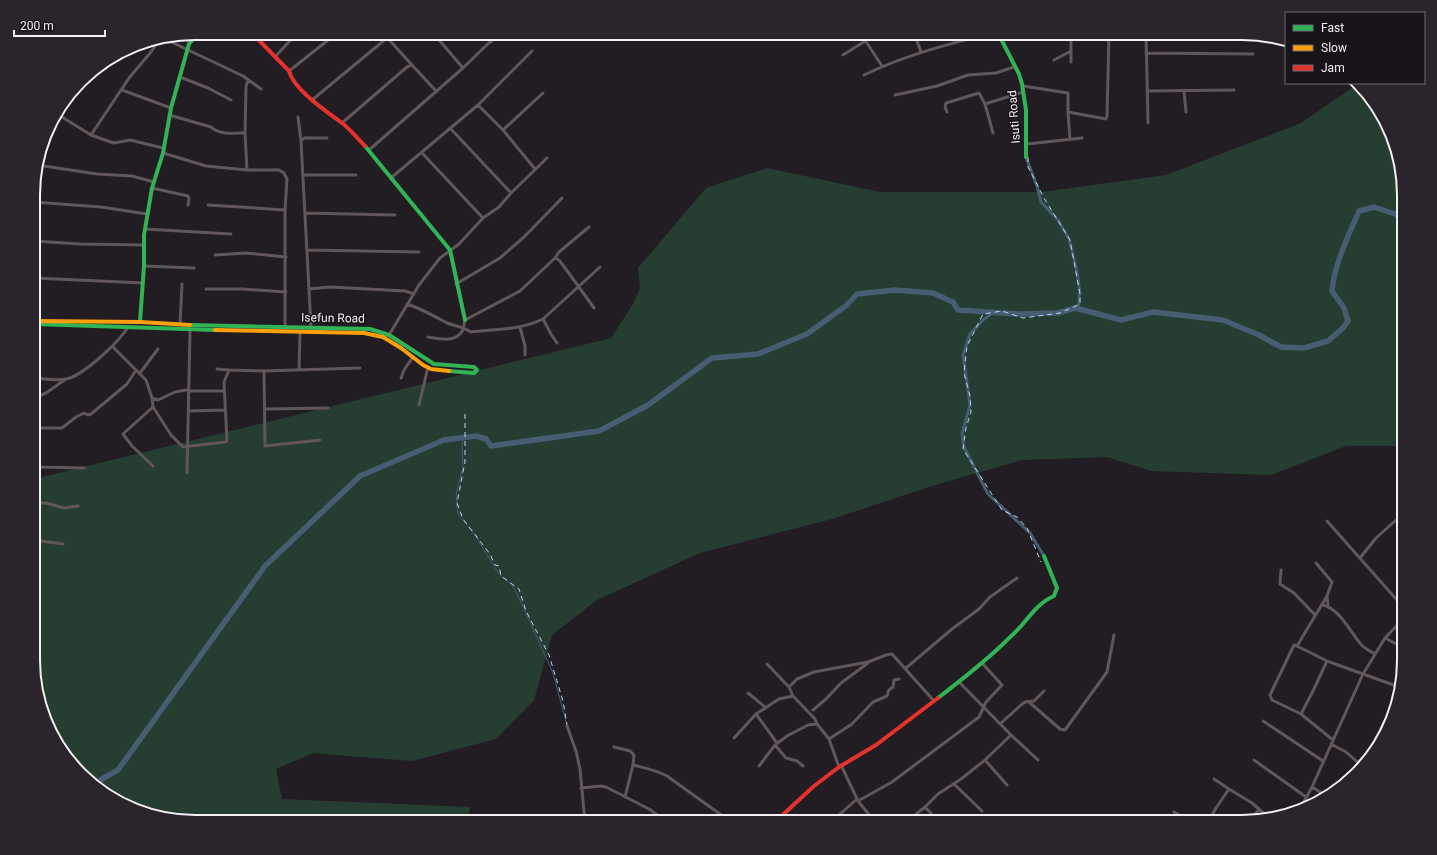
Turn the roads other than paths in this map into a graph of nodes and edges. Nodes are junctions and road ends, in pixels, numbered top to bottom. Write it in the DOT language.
graph roads {
  1 [pos="191,40"];
  2 [pos="259,40"];
  3 [pos="291,40"];
  4 [pos="328,40"];
  5 [pos="385,40"];
  6 [pos="389,40"];
  7 [pos="439,40"];
  8 [pos="865,40"];
  9 [pos="917,40"];
  10 [pos="954,40"];
  11 [pos="966,40"];
  12 [pos="1001,40"];
  13 [pos="1071,40"];
  14 [pos="1108,40"];
  15 [pos="1146,40"];
  16 [pos="171,42"];
  17 [pos="491,42"];
  18 [pos="955,43"];
  19 [pos="156,45"];
  20 [pos="187,50"];
  21 [pos="1071,51"];
  22 [pos="532,52"];
  23 [pos="921,52"];
  24 [pos="1146,52"];
  25 [pos="1253,54"];
  26 [pos="843,55"];
  27 [pos="276,57"];
  28 [pos="1054,60"];
  29 [pos="1071,62"];
  30 [pos="412,65"];
  31 [pos="882,66"];
  32 [pos="1014,67"];
  33 [pos="463,68"];
  34 [pos="289,71"];
  35 [pos="864,74"];
  36 [pos="180,77"];
  37 [pos="248,80"];
  38 [pos="1022,86"];
  39 [pos="261,89"];
  40 [pos="122,90"];
  41 [pos="1184,90"];
  42 [pos="1234,90"];
  43 [pos="436,91"];
  44 [pos="1147,91"];
  45 [pos="1023,92"];
  46 [pos="543,93"];
  47 [pos="895,95"];
  48 [pos="231,100"];
  49 [pos="312,100"];
  50 [pos="985,104"];
  51 [pos="478,105"];
  52 [pos="171,108"];
  53 [pos="947,112"];
  54 [pos="1068,112"];
  55 [pos="1186,112"];
  56 [pos="169,115"];
  57 [pos="61,116"];
  58 [pos="298,117"];
  59 [pos="1148,122"];
  60 [pos="342,123"];
  61 [pos="450,128"];
  62 [pos="502,130"];
  63 [pos="245,133"];
  64 [pos="993,133"];
  65 [pos="91,135"];
  66 [pos="328,138"];
  67 [pos="1082,138"];
  68 [pos="302,140"];
  69 [pos="1070,140"];
  70 [pos="1027,144"];
  71 [pos="163,150"];
  72 [pos="369,150"];
  73 [pos="422,153"];
  74 [pos="547,158"];
  75 [pos="1026,158"];
  76 [pos="43,166"];
  77 [pos="535,169"];
  78 [pos="247,170"];
  79 [pos="356,175"];
  80 [pos="304,176"];
  81 [pos="392,177"];
  82 [pos="154,182"];
  83 [pos="152,188"];
  84 [pos="511,193"];
  85 [pos="562,198"];
  86 [pos="40,202"];
  87 [pos="188,205"];
  88 [pos="208,205"];
  89 [pos="285,210"];
  90 [pos="305,213"];
  91 [pos="147,214"];
  92 [pos="395,214"];
  93 [pos="483,218"];
  94 [pos="589,227"];
  95 [pos="145,229"];
  96 [pos="230,234"];
  97 [pos="40,241"];
  98 [pos="144,245"];
  99 [pos="307,250"];
  100 [pos="450,250"];
  101 [pos="419,252"];
  102 [pos="215,255"];
  103 [pos="286,257"];
  104 [pos="555,258"];
  105 [pos="144,266"];
  106 [pos="600,267"];
  107 [pos="194,268"];
  108 [pos="40,278"];
  109 [pos="143,283"];
  110 [pos="182,284"];
  111 [pos="456,284"];
  112 [pos="578,288"];
  113 [pos="206,289"];
  114 [pos="309,289"];
  115 [pos="286,292"];
  116 [pos="414,294"];
  117 [pos="407,304"];
  118 [pos="594,308"];
  119 [pos="544,319"];
  120 [pos="40,320"];
  121 [pos="465,320"];
  122 [pos="140,322"];
  123 [pos="40,324"];
  124 [pos="180,324"];
  125 [pos="128,327"];
  126 [pos="285,327"];
  127 [pos="311,327"];
  128 [pos="520,327"];
  129 [pos="464,328"];
  130 [pos="190,330"];
  131 [pos="341,330"];
  132 [pos="300,333"];
  133 [pos="389,335"];
  134 [pos="428,337"];
  135 [pos="558,343"];
  136 [pos="112,346"];
  137 [pos="158,349"];
  138 [pos="525,355"];
  139 [pos="413,357"];
  140 [pos="428,367"];
  141 [pos="360,368"];
  142 [pos="217,369"];
  143 [pos="136,370"];
  144 [pos="229,370"];
  145 [pos="299,370"];
  146 [pos="264,371"];
  147 [pos="140,373"];
  148 [pos="40,378"];
  149 [pos="401,378"];
  150 [pos="66,379"];
  151 [pos="187,390"];
  152 [pos="224,391"];
  153 [pos="40,395"];
  154 [pos="152,398"];
  155 [pos="419,405"];
  156 [pos="153,407"];
  157 [pos="328,408"];
  158 [pos="266,409"];
  159 [pos="225,410"];
  160 [pos="189,411"];
  161 [pos="40,428"];
  162 [pos="320,440"];
  163 [pos="187,447"];
  164 [pos="153,466"];
  165 [pos="40,467"];
  166 [pos="84,468"];
  167 [pos="187,473"];
  168 [pos="40,504"];
  169 [pos="78,506"];
  170 [pos="1397,519"];
  171 [pos="1327,521"];
  172 [pos="40,541"];
  173 [pos="63,544"];
  174 [pos="1044,556"];
  175 [pos="1360,558"];
  176 [pos="1316,563"];
  177 [pos="1281,570"];
  178 [pos="1017,578"];
  179 [pos="1327,596"];
  180 [pos="1397,600"];
  181 [pos="1322,605"];
  182 [pos="1300,606"];
  183 [pos="1305,606"];
  184 [pos="1328,606"];
  185 [pos="1315,615"];
  186 [pos="1397,625"];
  187 [pos="1114,635"];
  188 [pos="1385,638"];
  189 [pos="1397,644"];
  190 [pos="1297,646"];
  191 [pos="1375,654"];
  192 [pos="1326,661"];
  193 [pos="868,662"];
  194 [pos="982,663"];
  195 [pos="768,664"];
  196 [pos="906,668"];
  197 [pos="1363,674"];
  198 [pos="899,678"];
  199 [pos="959,682"];
  200 [pos="1395,685"];
  201 [pos="789,687"];
  202 [pos="1044,691"];
  203 [pos="748,692"];
  204 [pos="793,696"];
  205 [pos="934,701"];
  206 [pos="1030,702"];
  207 [pos="984,706"];
  208 [pos="765,707"];
  209 [pos="813,710"];
  210 [pos="756,714"];
  211 [pos="1301,714"];
  212 [pos="1263,721"];
  213 [pos="817,724"];
  214 [pos="1000,724"];
  215 [pos="567,726"];
  216 [pos="1011,735"];
  217 [pos="734,738"];
  218 [pos="829,739"];
  219 [pos="1333,740"];
  220 [pos="776,744"];
  221 [pos="1330,744"];
  222 [pos="614,747"];
  223 [pos="985,760"];
  224 [pos="1038,760"];
  225 [pos="1254,760"];
  226 [pos="1323,762"];
  227 [pos="1358,763"];
  228 [pos="633,765"];
  229 [pos="759,766"];
  230 [pos="803,766"];
  231 [pos="840,766"];
  232 [pos="1214,779"];
  233 [pos="954,784"];
  234 [pos="1007,785"];
  235 [pos="1312,787"];
  236 [pos="581,788"];
  237 [pos="1230,789"];
  238 [pos="1322,793"];
  239 [pos="625,797"];
  240 [pos="1306,797"];
  241 [pos="858,800"];
  242 [pos="1304,802"];
  243 [pos="925,807"];
  244 [pos="1259,810"];
  245 [pos="982,811"];
  246 [pos="1174,812"];
  247 [pos="1264,814"];
  248 [pos="584,815"];
  249 [pos="656,815"];
  250 [pos="722,815"];
  251 [pos="783,815"];
  252 [pos="840,815"];
  253 [pos="869,815"];
  254 [pos="915,815"];
  255 [pos="932,815"];
  256 [pos="1179,815"];
  257 [pos="1212,815"];
  258 [pos="1254,815"];
  1 -- 20 [label="street"];
  2 -- 27 [label="street"];
  3 -- 27 [label="street"];
  4 -- 34 [label="street"];
  5 -- 49 [label="street"];
  6 -- 30 [label="street"];
  7 -- 33 [label="street"];
  8 -- 26 [label="street"];
  8 -- 31 [label="street"];
  9 -- 23 [label="street"];
  10 -- 18 [label="street"];
  11 -- 18 [label="street"];
  12 -- 32 [label="street, Isuti Road"];
  13 -- 21 [label="street"];
  14 -- 54 [label="street"];
  15 -- 24 [label="street"];
  16 -- 20 [label="street"];
  17 -- 33 [label="street"];
  18 -- 23 [label="street"];
  19 -- 40 [label="street"];
  20 -- 36 [label="street"];
  20 -- 37 [label="street"];
  21 -- 28 [label="street"];
  21 -- 29 [label="street"];
  22 -- 51 [label="street"];
  23 -- 31 [label="street"];
  24 -- 25 [label="street"];
  24 -- 44 [label="street"];
  27 -- 34 [label="street"];
  30 -- 43 [label="street"];
  30 -- 60 [label="street"];
  31 -- 35 [label="street"];
  32 -- 38 [label="street, Isuti Road"];
  32 -- 47 [label="street"];
  33 -- 43 [label="street"];
  34 -- 49 [label="street"];
  36 -- 48 [label="street"];
  36 -- 52 [label="street"];
  37 -- 39 [label="street"];
  37 -- 63 [label="street"];
  38 -- 45 [label="street, Isuti Road"];
  38 -- 54 [label="street"];
  40 -- 52 [label="street"];
  40 -- 65 [label="street"];
  41 -- 42 [label="street"];
  41 -- 44 [label="street"];
  41 -- 55 [label="street"];
  43 -- 72 [label="street"];
  44 -- 59 [label="street"];
  45 -- 50 [label="street"];
  45 -- 70 [label="street, Isuti Road"];
  46 -- 62 [label="street"];
  49 -- 60 [label="street"];
  50 -- 53 [label="street"];
  50 -- 64 [label="street"];
  51 -- 61 [label="street"];
  51 -- 62 [label="street"];
  52 -- 56 [label="street"];
  54 -- 69 [label="street"];
  56 -- 63 [label="street"];
  56 -- 71 [label="street"];
  57 -- 65 [label="street"];
  58 -- 68 [label="street"];
  60 -- 72 [label="street"];
  61 -- 73 [label="street"];
  61 -- 84 [label="street"];
  62 -- 77 [label="street"];
  63 -- 78 [label="street"];
  65 -- 71 [label="street"];
  66 -- 68 [label="street"];
  67 -- 69 [label="street"];
  68 -- 80 [label="street"];
  69 -- 70 [label="street"];
  70 -- 75 [label="street, Isuti Road"];
  71 -- 78 [label="street"];
  71 -- 82 [label="street"];
  72 -- 81 [label="street"];
  73 -- 81 [label="street"];
  73 -- 93 [label="street"];
  74 -- 77 [label="street"];
  76 -- 82 [label="street"];
  77 -- 84 [label="street"];
  78 -- 89 [label="street"];
  79 -- 80 [label="street"];
  80 -- 90 [label="street"];
  81 -- 100 [label="street"];
  82 -- 83 [label="street"];
  83 -- 87 [label="street"];
  83 -- 91 [label="street"];
  84 -- 93 [label="street"];
  85 -- 111 [label="street"];
  86 -- 91 [label="street"];
  88 -- 89 [label="street"];
  89 -- 103 [label="street"];
  90 -- 92 [label="street"];
  90 -- 99 [label="street"];
  91 -- 95 [label="street"];
  93 -- 100 [label="street"];
  94 -- 104 [label="street"];
  95 -- 96 [label="street"];
  95 -- 98 [label="street"];
  97 -- 98 [label="street"];
  98 -- 105 [label="street"];
  99 -- 101 [label="street"];
  99 -- 114 [label="street"];
  100 -- 111 [label="street"];
  100 -- 116 [label="street"];
  102 -- 103 [label="street"];
  103 -- 115 [label="street"];
  104 -- 112 [label="street"];
  104 -- 121 [label="street"];
  105 -- 107 [label="street"];
  105 -- 109 [label="street"];
  106 -- 112 [label="street"];
  108 -- 109 [label="street"];
  109 -- 122 [label="street"];
  110 -- 124 [label="street"];
  111 -- 121 [label="street"];
  112 -- 118 [label="street"];
  112 -- 119 [label="street"];
  113 -- 115 [label="street"];
  114 -- 116 [label="street"];
  114 -- 127 [label="street"];
  115 -- 126 [label="street"];
  116 -- 117 [label="street"];
  117 -- 129 [label="street"];
  117 -- 133 [label="street"];
  119 -- 128 [label="street"];
  119 -- 135 [label="street"];
  120 -- 122 [label="street, Isefun Road"];
  121 -- 129 [label="street"];
  122 -- 124 [label="street, Isefun Road"];
  123 -- 125 [label="street, Isefun Road"];
  124 -- 126 [label="street, Isefun Road"];
  125 -- 130 [label="street, Isefun Road"];
  125 -- 136 [label="street"];
  126 -- 127 [label="street, Isefun Road"];
  127 -- 131 [label="street, Isefun Road"];
  128 -- 129 [label="street"];
  128 -- 138 [label="street"];
  129 -- 134 [label="street"];
  130 -- 132 [label="street, Isefun Road"];
  130 -- 151 [label="street"];
  131 -- 132 [label="street, Isefun Road"];
  131 -- 133 [label="street, Isefun Road"];
  131 -- 139 [label="street, Isefun Road"];
  132 -- 145 [label="street"];
  133 -- 140 [label="street, Isefun Road"];
  136 -- 143 [label="street"];
  136 -- 150 [label="street"];
  137 -- 147 [label="street"];
  139 -- 140 [label="street, Isefun Road"];
  139 -- 149 [label="street"];
  140 -- 155 [label="street"];
  141 -- 145 [label="street"];
  142 -- 144 [label="street"];
  143 -- 147 [label="street"];
  143 -- 161 [label="street"];
  144 -- 146 [label="street"];
  144 -- 152 [label="street"];
  145 -- 146 [label="street"];
  146 -- 158 [label="street"];
  147 -- 154 [label="street"];
  148 -- 150 [label="street"];
  150 -- 153 [label="street"];
  151 -- 152 [label="street"];
  151 -- 154 [label="street"];
  151 -- 160 [label="street"];
  152 -- 159 [label="street"];
  154 -- 156 [label="street"];
  156 -- 163 [label="street"];
  156 -- 164 [label="street"];
  157 -- 158 [label="street"];
  158 -- 162 [label="street"];
  159 -- 160 [label="street"];
  159 -- 163 [label="street"];
  160 -- 163 [label="street"];
  163 -- 167 [label="street"];
  165 -- 166 [label="street"];
  168 -- 169 [label="street"];
  170 -- 175 [label="street"];
  171 -- 175 [label="street"];
  172 -- 173 [label="street"];
  174 -- 194 [label="street"];
  175 -- 180 [label="street"];
  176 -- 179 [label="street"];
  177 -- 183 [label="street"];
  178 -- 196 [label="street"];
  179 -- 181 [label="street"];
  179 -- 184 [label="street"];
  181 -- 184 [label="street"];
  181 -- 185 [label="street"];
  182 -- 183 [label="street"];
  183 -- 185 [label="street"];
  184 -- 191 [label="street"];
  185 -- 190 [label="street"];
  186 -- 188 [label="street"];
  187 -- 206 [label="street"];
  188 -- 189 [label="street"];
  188 -- 191 [label="street"];
  190 -- 192 [label="street"];
  190 -- 211 [label="street"];
  191 -- 197 [label="street"];
  192 -- 197 [label="street"];
  192 -- 211 [label="street"];
  193 -- 196 [label="street"];
  193 -- 201 [label="street"];
  193 -- 209 [label="street"];
  194 -- 199 [label="street"];
  194 -- 207 [label="street"];
  195 -- 201 [label="street"];
  196 -- 205 [label="street"];
  197 -- 200 [label="street"];
  197 -- 219 [label="street"];
  198 -- 218 [label="street"];
  199 -- 205 [label="street"];
  199 -- 207 [label="street"];
  201 -- 204 [label="street"];
  202 -- 206 [label="street"];
  203 -- 208 [label="street"];
  204 -- 208 [label="street"];
  204 -- 213 [label="street"];
  205 -- 231 [label="street"];
  206 -- 214 [label="street"];
  207 -- 214 [label="street"];
  207 -- 241 [label="street"];
  208 -- 210 [label="street"];
  210 -- 217 [label="street"];
  210 -- 220 [label="street"];
  211 -- 219 [label="street"];
  212 -- 226 [label="street"];
  213 -- 218 [label="street"];
  213 -- 220 [label="street"];
  214 -- 216 [label="street"];
  215 -- 236 [label="street"];
  216 -- 223 [label="street"];
  216 -- 224 [label="street"];
  218 -- 231 [label="street"];
  219 -- 221 [label="street"];
  220 -- 229 [label="street"];
  220 -- 230 [label="street"];
  221 -- 226 [label="street"];
  221 -- 227 [label="street"];
  222 -- 228 [label="street"];
  223 -- 233 [label="street"];
  223 -- 234 [label="street"];
  225 -- 240 [label="street"];
  226 -- 235 [label="street"];
  228 -- 239 [label="street"];
  228 -- 250 [label="street"];
  231 -- 241 [label="street"];
  231 -- 251 [label="street"];
  232 -- 237 [label="street"];
  233 -- 243 [label="street"];
  233 -- 245 [label="street"];
  235 -- 238 [label="street"];
  235 -- 240 [label="street"];
  236 -- 239 [label="street"];
  236 -- 248 [label="street"];
  237 -- 244 [label="street"];
  237 -- 257 [label="street"];
  239 -- 249 [label="street"];
  240 -- 242 [label="street"];
  241 -- 252 [label="street"];
  241 -- 253 [label="street"];
  243 -- 254 [label="street"];
  243 -- 255 [label="street"];
  244 -- 247 [label="street"];
  244 -- 258 [label="street"];
  246 -- 256 [label="street"];
}
